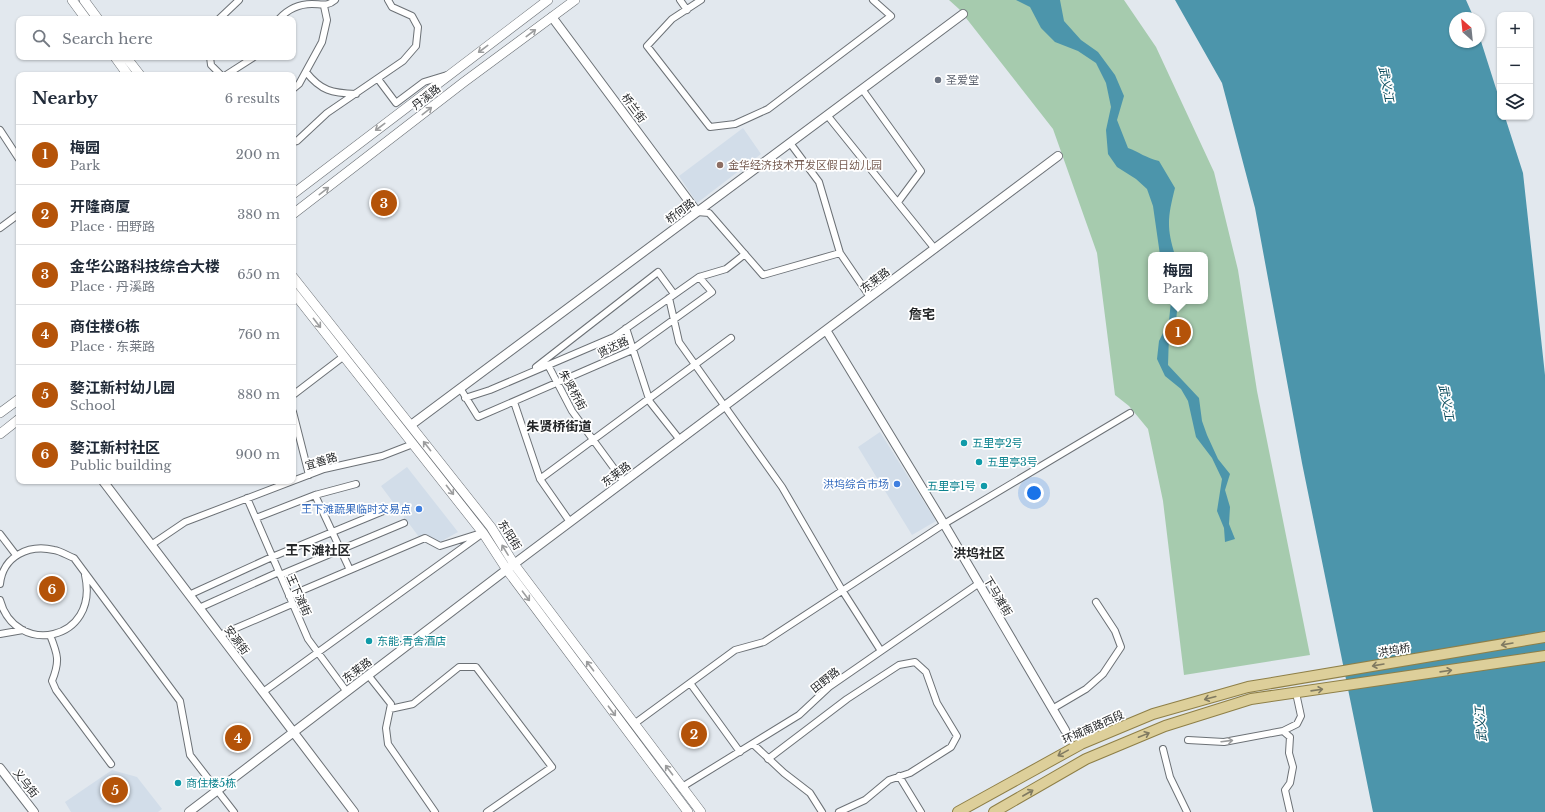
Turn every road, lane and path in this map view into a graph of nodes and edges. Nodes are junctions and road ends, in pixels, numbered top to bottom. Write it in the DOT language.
graph roads {
  1 [pos="72,0"];
  2 [pos="84,0"];
  3 [pos="239,0"];
  4 [pos="335,0"];
  5 [pos="388,0"];
  6 [pos="548,0"];
  7 [pos="575,0"];
  8 [pos="680,0"];
  9 [pos="701,0"];
  10 [pos="873,0"];
  11 [pos="324,6"];
  12 [pos="687,10"];
  13 [pos="963,14"];
  14 [pos="84,16"];
  15 [pos="96,16"];
  16 [pos="222,16"];
  17 [pos="283,16"];
  18 [pos="552,16"];
  19 [pos="117,60"];
  20 [pos="128,60"];
  21 [pos="210,60"];
  22 [pos="249,60"];
  23 [pos="126,72"];
  24 [pos="138,72"];
  25 [pos="218,72"];
  26 [pos="231,72"];
  27 [pos="306,72"];
  28 [pos="450,74"];
  29 [pos="378,79"];
  30 [pos="296,85"];
  31 [pos="862,89"];
  32 [pos="356,94"];
  33 [pos="828,115"];
  34 [pos="0,130"];
  35 [pos="296,140"];
  36 [pos="790,142"];
  37 [pos="16,154"];
  38 [pos="1058,156"];
  39 [pos="296,192"];
  40 [pos="898,202"];
  41 [pos="296,212"];
  42 [pos="697,212"];
  43 [pos="16,216"];
  44 [pos="1,225"];
  45 [pos="935,249"];
  46 [pos="840,253"];
  47 [pos="745,254"];
  48 [pos="699,276"];
  49 [pos="296,281"];
  50 [pos="296,296"];
  51 [pos="672,296"];
  52 [pos="870,297"];
  53 [pos="674,319"];
  54 [pos="626,328"];
  55 [pos="826,330"];
  56 [pos="731,338"];
  57 [pos="634,348"];
  58 [pos="344,356"];
  59 [pos="694,364"];
  60 [pos="548,365"];
  61 [pos="529,373"];
  62 [pos="557,383"];
  63 [pos="460,388"];
  64 [pos="296,393"];
  65 [pos="465,398"];
  66 [pos="649,398"];
  67 [pos="16,401"];
  68 [pos="514,402"];
  69 [pos="724,407"];
  70 [pos="1130,412"];
  71 [pos="0,413"];
  72 [pos="16,421"];
  73 [pos="296,424"];
  74 [pos="411,425"];
  75 [pos="0,434"];
  76 [pos="593,439"];
  77 [pos="680,440"];
  78 [pos="413,444"];
  79 [pos="309,475"];
  80 [pos="540,479"];
  81 [pos="296,480"];
  82 [pos="624,482"];
  83 [pos="105,484"];
  84 [pos="285,484"];
  85 [pos="356,484"];
  86 [pos="315,495"];
  87 [pos="248,498"];
  88 [pos="394,507"];
  89 [pos="256,518"];
  90 [pos="570,522"];
  91 [pos="404,523"];
  92 [pos="944,524"];
  93 [pos="332,532"];
  94 [pos="484,532"];
  95 [pos="0,534"];
  96 [pos="151,545"];
  97 [pos="341,549"];
  98 [pos="16,555"];
  99 [pos="272,557"];
  100 [pos="510,567"];
  101 [pos="350,570"];
  102 [pos="84,572"];
  103 [pos="279,574"];
  104 [pos="0,584"];
  105 [pos="978,584"];
  106 [pos="842,590"];
  107 [pos="189,595"];
  108 [pos="289,596"];
  109 [pos="0,600"];
  110 [pos="1096,602"];
  111 [pos="292,604"];
  112 [pos="199,608"];
  113 [pos="23,630"];
  114 [pos="0,634"];
  115 [pos="50,635"];
  116 [pos="220,635"];
  117 [pos="1545,637"];
  118 [pos="881,651"];
  119 [pos="316,652"];
  120 [pos="1545,656"];
  121 [pos="368,675"];
  122 [pos="690,682"];
  123 [pos="1248,687"];
  124 [pos="263,692"];
  125 [pos="347,692"];
  126 [pos="1296,693"];
  127 [pos="390,709"];
  128 [pos="1052,709"];
  129 [pos="634,724"];
  130 [pos="1065,730"];
  131 [pos="1284,731"];
  132 [pos="294,732"];
  133 [pos="1188,740"];
  134 [pos="752,744"];
  135 [pos="1163,749"];
  136 [pos="740,752"];
  137 [pos="768,759"];
  138 [pos="111,764"];
  139 [pos="0,768"];
  140 [pos="899,776"];
  141 [pos="682,787"];
  142 [pos="217,790"];
  143 [pos="34,812"];
  144 [pos="189,812"];
  145 [pos="234,812"];
  146 [pos="354,812"];
  147 [pos="435,812"];
  148 [pos="487,812"];
  149 [pos="688,812"];
  150 [pos="700,812"];
  151 [pos="822,812"];
  152 [pos="839,812"];
  153 [pos="921,812"];
  154 [pos="958,812"];
  155 [pos="994,812"];
  156 [pos="1187,812"];
  157 [pos="1290,812"];
  1 -- 14 [label="main road"];
  2 -- 15 [label="main road"];
  3 -- 16 [label="street"];
  4 -- 11 [label="street"];
  5 -- 29 [label="street"];
  6 -- 28 [label="main road, 丹溪路, one-way"];
  7 -- 18 [label="main road, 丹溪路"];
  8 -- 12 [label="street"];
  9 -- 12 [label="street"];
  10 -- 12 [label="street"];
  11 -- 17 [label="street"];
  11 -- 27 [label="street"];
  13 -- 31 [label="street, 桥何路"];
  41 -- 18 [label="main road, 丹溪路, one-way"];
  18 -- 42 [label="street, 桥兰街"];
  19 -- 23 [label="main road"];
  20 -- 24 [label="main road"];
  21 -- 25 [label="street"];
  22 -- 26 [label="street"];
  27 -- 30 [label="street"];
  27 -- 32 [label="street"];
  28 -- 29 [label="street"];
  28 -- 39 [label="main road, 丹溪路, one-way"];
  29 -- 32 [label="street"];
  31 -- 33 [label="street, 桥何路"];
  31 -- 40 [label="street"];
  32 -- 35 [label="street"];
  33 -- 36 [label="street, 桥何路"];
  33 -- 40 [label="street"];
  34 -- 37 [label="street"];
  36 -- 42 [label="street, 桥何路"];
  36 -- 46 [label="street"];
  38 -- 45 [label="street, 东莱路"];
  40 -- 45 [label="street"];
  42 -- 47 [label="street"];
  42 -- 63 [label="street, 桥何路"];
  43 -- 44 [label="street"];
  45 -- 52 [label="street, 东莱路"];
  46 -- 47 [label="street"];
  46 -- 52 [label="street"];
  47 -- 48 [label="street"];
  48 -- 51 [label="street"];
  48 -- 53 [label="street, 贤达路"];
  49 -- 74 [label="main road, 东阳街"];
  50 -- 58 [label="main road, 东阳街, one-way"];
  51 -- 53 [label="street"];
  51 -- 54 [label="street"];
  51 -- 61 [label="street"];
  52 -- 55 [label="street, 东莱路"];
  53 -- 57 [label="street, 贤达路"];
  53 -- 59 [label="street"];
  54 -- 57 [label="street"];
  54 -- 60 [label="street"];
  55 -- 69 [label="street, 东莱路"];
  55 -- 92 [label="street, 下马滩街"];
  56 -- 59 [label="street"];
  57 -- 62 [label="street, 贤达路"];
  57 -- 66 [label="street"];
  58 -- 64 [label="street"];
  58 -- 78 [label="main road, 东阳街"];
  59 -- 66 [label="street"];
  59 -- 69 [label="street"];
  60 -- 61 [label="street"];
  60 -- 62 [label="street, 朱贤桥街"];
  61 -- 65 [label="street"];
  62 -- 68 [label="street, 贤达路"];
  62 -- 76 [label="street, 朱贤桥街"];
  63 -- 65 [label="street, 贤达路"];
  63 -- 74 [label="street, 桥何路"];
  65 -- 68 [label="street, 贤达路"];
  66 -- 76 [label="street"];
  66 -- 77 [label="street"];
  67 -- 71 [label="main road"];
  68 -- 80 [label="street"];
  69 -- 77 [label="street, 东莱路"];
  69 -- 106 [label="street"];
  70 -- 92 [label="street"];
  72 -- 75 [label="main road"];
  73 -- 79 [label="street"];
  100 -- 74 [label="main road, 东阳街, one-way"];
  76 -- 80 [label="street"];
  76 -- 82 [label="street, 朱贤桥街"];
  77 -- 82 [label="street, 东莱路"];
  78 -- 79 [label="street, 宜善路"];
  78 -- 94 [label="main road, 东阳街, one-way"];
  79 -- 81 [label="street, 宜善路"];
  80 -- 90 [label="street"];
  82 -- 90 [label="street, 东莱路"];
  83 -- 96 [label="street, 安源街"];
  84 -- 87 [label="street, 宜善路"];
  85 -- 86 [label="street"];
  86 -- 89 [label="street"];
  86 -- 93 [label="street"];
  87 -- 89 [label="street, 王下滩街"];
  87 -- 96 [label="street, 宜善路"];
  88 -- 93 [label="street"];
  89 -- 99 [label="street, 王下滩街"];
  90 -- 100 [label="street, 东莱路"];
  91 -- 97 [label="street"];
  92 -- 105 [label="street, 下马滩街"];
  92 -- 106 [label="street"];
  93 -- 97 [label="street"];
  93 -- 99 [label="street"];
  94 -- 100 [label="main road, 东阳街"];
  94 -- 101 [label="street"];
  94 -- 119 [label="street"];
  95 -- 98 [label="street"];
  96 -- 107 [label="street, 安源街"];
  97 -- 101 [label="street"];
  97 -- 103 [label="street"];
  98 -- 102 [label="street"];
  98 -- 104 [label="street"];
  99 -- 103 [label="street, 王下滩街"];
  99 -- 107 [label="street"];
  100 -- 121 [label="street, 东莱路"];
  129 -- 100 [label="main road, 东阳街, one-way"];
  100 -- 149 [label="main road, 东阳街, one-way"];
  101 -- 108 [label="street"];
  102 -- 115 [label="street"];
  102 -- 142 [label="street"];
  103 -- 108 [label="street, 王下滩街"];
  103 -- 112 [label="street"];
  105 -- 118 [label="street, 田野路"];
  105 -- 128 [label="street, 下马滩街"];
  106 -- 118 [label="street"];
  106 -- 122 [label="street"];
  107 -- 112 [label="street, 安源街"];
  108 -- 111 [label="street, 王下滩街"];
  109 -- 113 [label="street"];
  110 -- 128 [label="street"];
  111 -- 116 [label="street"];
  111 -- 119 [label="street, 王下滩街"];
  112 -- 116 [label="street, 安源街"];
  113 -- 114 [label="street"];
  113 -- 115 [label="street"];
  115 -- 138 [label="street"];
  116 -- 124 [label="street, 安源街"];
  117 -- 123 [label="main road, 洪坞桥, one-way"];
  118 -- 134 [label="street, 田野路"];
  119 -- 124 [label="street"];
  119 -- 125 [label="street, 王下滩街"];
  126 -- 120 [label="main road, one-way"];
  121 -- 125 [label="street, 东莱路"];
  121 -- 127 [label="street"];
  122 -- 129 [label="street"];
  122 -- 136 [label="street"];
  123 -- 154 [label="main road, 环城南路西段, one-way"];
  124 -- 132 [label="street, 安源街"];
  125 -- 132 [label="street, 东莱路"];
  126 -- 131 [label="street"];
  155 -- 126 [label="main road, one-way"];
  127 -- 147 [label="street"];
  127 -- 148 [label="street"];
  128 -- 130 [label="street, 下马滩街"];
  141 -- 129 [label="main road, 东阳街, one-way"];
  133 -- 131 [label="street, one-way"];
  131 -- 157 [label="street"];
  132 -- 142 [label="street, 东莱路"];
  132 -- 146 [label="street, 安源街"];
  134 -- 136 [label="street, 田野路"];
  134 -- 137 [label="street"];
  135 -- 156 [label="street"];
  136 -- 141 [label="street, 田野路"];
  137 -- 140 [label="street"];
  137 -- 151 [label="street"];
  139 -- 143 [label="street, 义乌街"];
  140 -- 152 [label="street"];
  140 -- 153 [label="street"];
  141 -- 150 [label="main road, 东阳街"];
  142 -- 144 [label="street, 东莱路"];
  142 -- 145 [label="street"];
}
